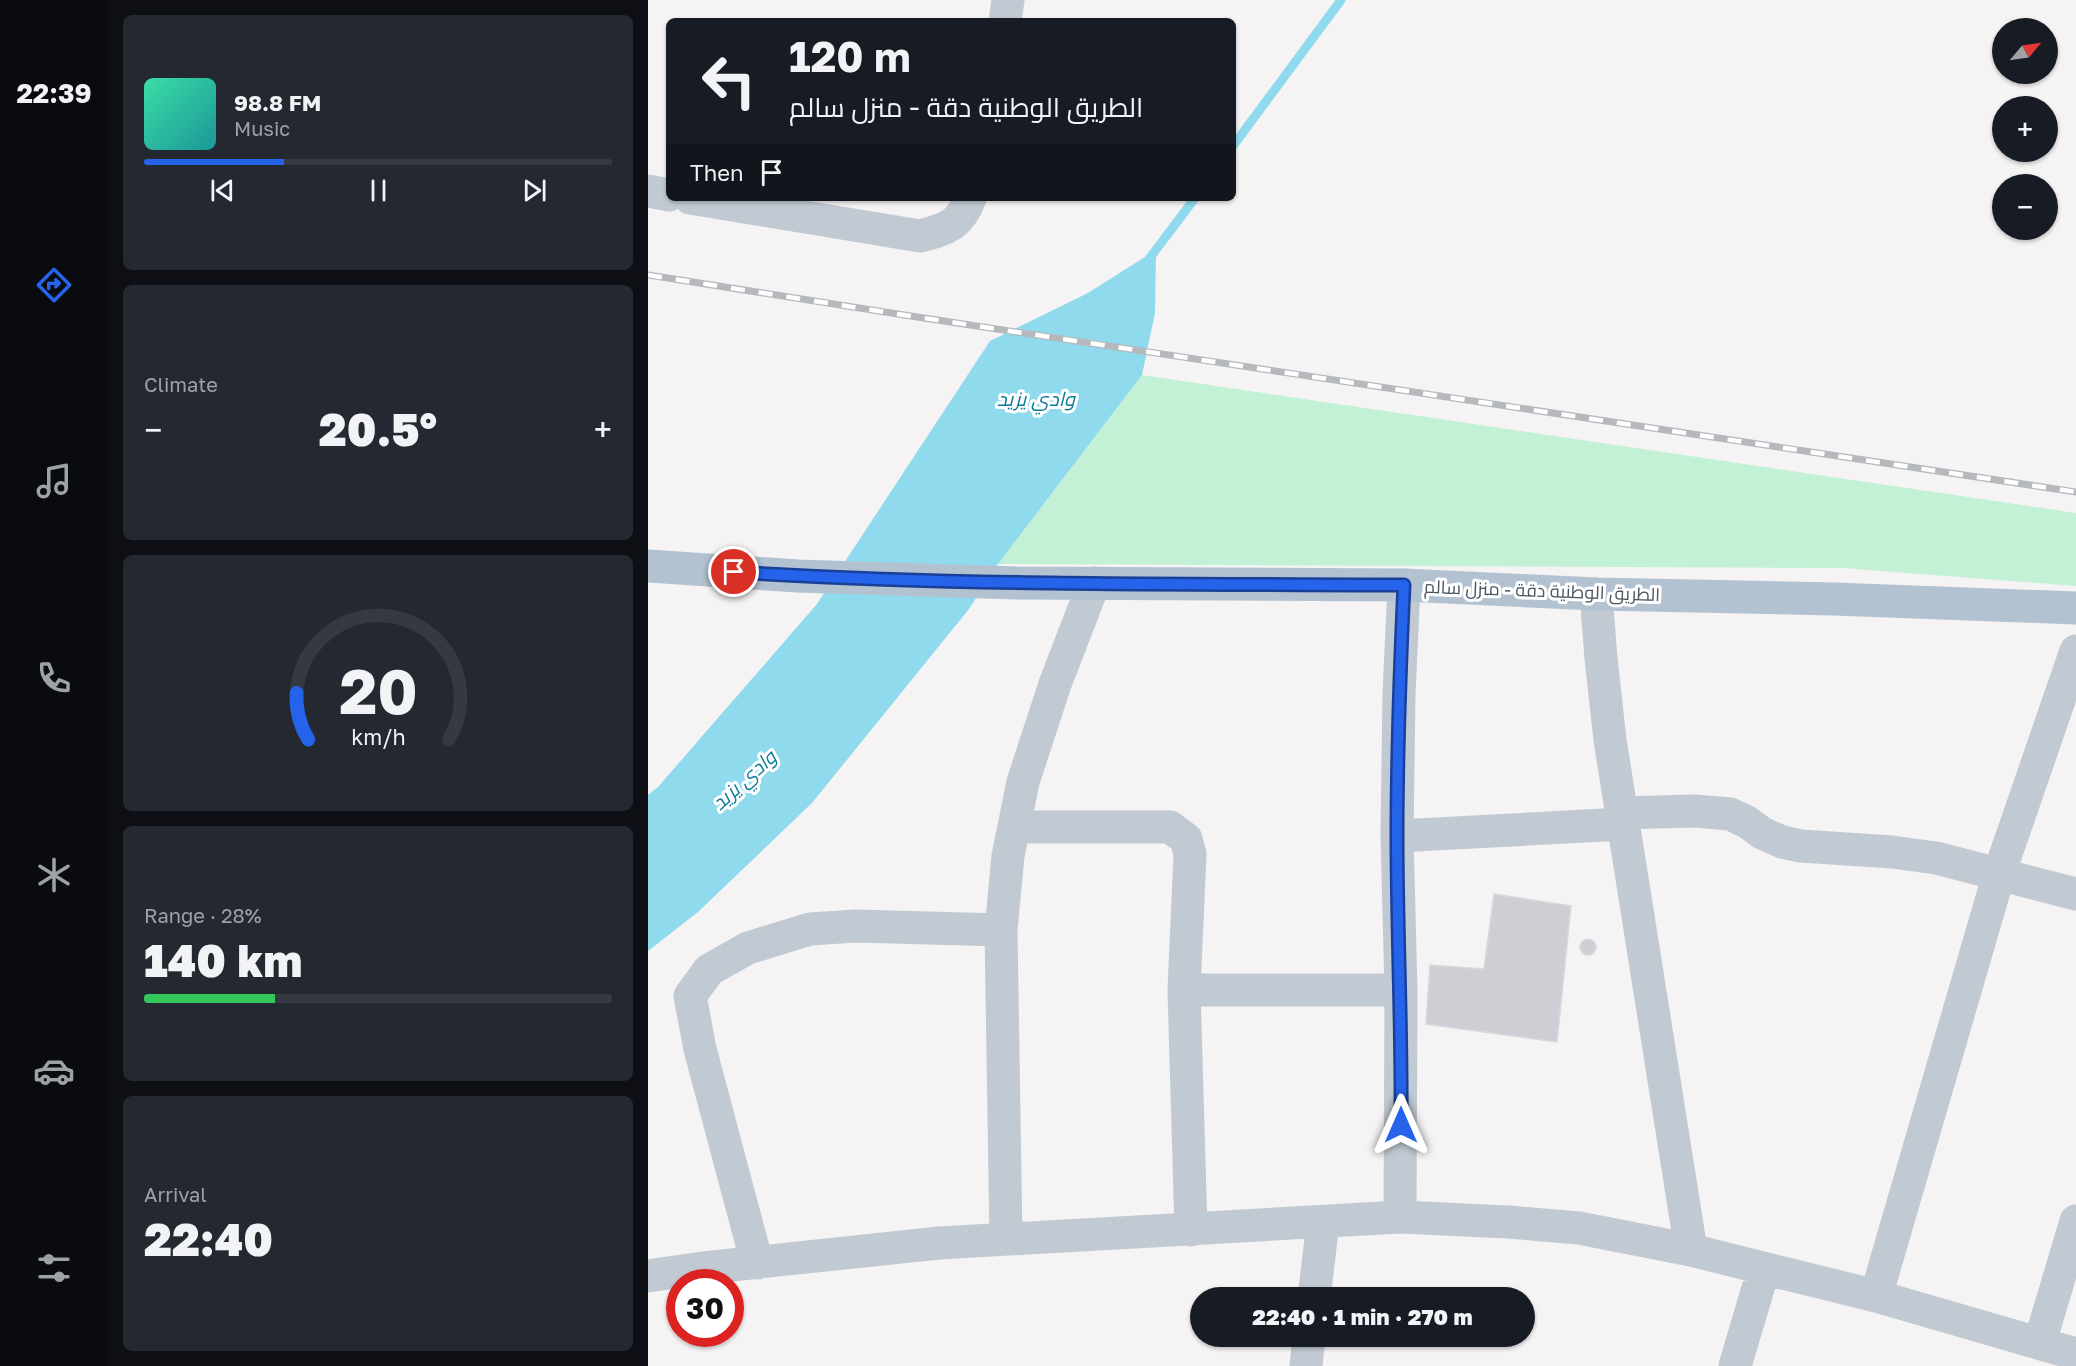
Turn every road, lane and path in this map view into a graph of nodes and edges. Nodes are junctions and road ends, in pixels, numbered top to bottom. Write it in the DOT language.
graph roads {
  1 [pos="1008,0"];
  2 [pos="1005,18"];
  3 [pos="648,191"];
  4 [pos="666,194"];
  5 [pos="708,201"];
  6 [pos="969,201"];
  7 [pos="648,566"];
  8 [pos="1094,583"];
  9 [pos="1404,585"];
  10 [pos="1596,594"];
  11 [pos="2076,608"];
  12 [pos="2076,651"];
  13 [pos="1622,818"];
  14 [pos="1014,827"];
  15 [pos="1397,836"];
  16 [pos="1999,874"];
  17 [pos="2076,894"];
  18 [pos="1001,930"];
  19 [pos="1184,990"];
  20 [pos="1401,990"];
  21 [pos="1400,1217"];
  22 [pos="2076,1221"];
  23 [pos="1323,1222"];
  24 [pos="1191,1230"];
  25 [pos="1006,1239"];
  26 [pos="1691,1250"];
  27 [pos="757,1263"];
  28 [pos="1764,1268"];
  29 [pos="648,1276"];
  30 [pos="1315,1287"];
  31 [pos="1876,1296"];
  32 [pos="2040,1342"];
  33 [pos="1308,1347"];
  34 [pos="2076,1354"];
  35 [pos="1306,1366"];
  36 [pos="1735,1366"];
  1 -- 2 [label="street"];
  3 -- 4 [label="street"];
  5 -- 6 [label="street"];
  7 -- 8 [label="main road, الطريق الوطنية دقة - منزل سالم"];
  8 -- 9 [label="main road, الطريق الوطنية دقة - منزل سالم"];
  8 -- 14 [label="street"];
  9 -- 10 [label="main road, الطريق الوطنية دقة - منزل سالم"];
  9 -- 15 [label="street"];
  10 -- 11 [label="main road, الطريق الوطنية دقة - منزل سالم"];
  10 -- 13 [label="street"];
  12 -- 16 [label="street"];
  13 -- 15 [label="street"];
  13 -- 16 [label="street"];
  13 -- 26 [label="street"];
  14 -- 18 [label="street"];
  14 -- 19 [label="street"];
  15 -- 20 [label="street"];
  16 -- 17 [label="street"];
  16 -- 31 [label="street"];
  18 -- 25 [label="street"];
  18 -- 27 [label="street"];
  19 -- 20 [label="street"];
  19 -- 24 [label="street"];
  20 -- 21 [label="street"];
  21 -- 23 [label="street"];
  21 -- 26 [label="street"];
  22 -- 32 [label="street"];
  23 -- 24 [label="street"];
  23 -- 30 [label="street"];
  24 -- 25 [label="street"];
  25 -- 27 [label="street"];
  26 -- 28 [label="street"];
  27 -- 29 [label="street"];
  28 -- 31 [label="street"];
  28 -- 36 [label="street"];
  31 -- 32 [label="street"];
  32 -- 34 [label="street"];
  33 -- 35 [label="street"];
}
